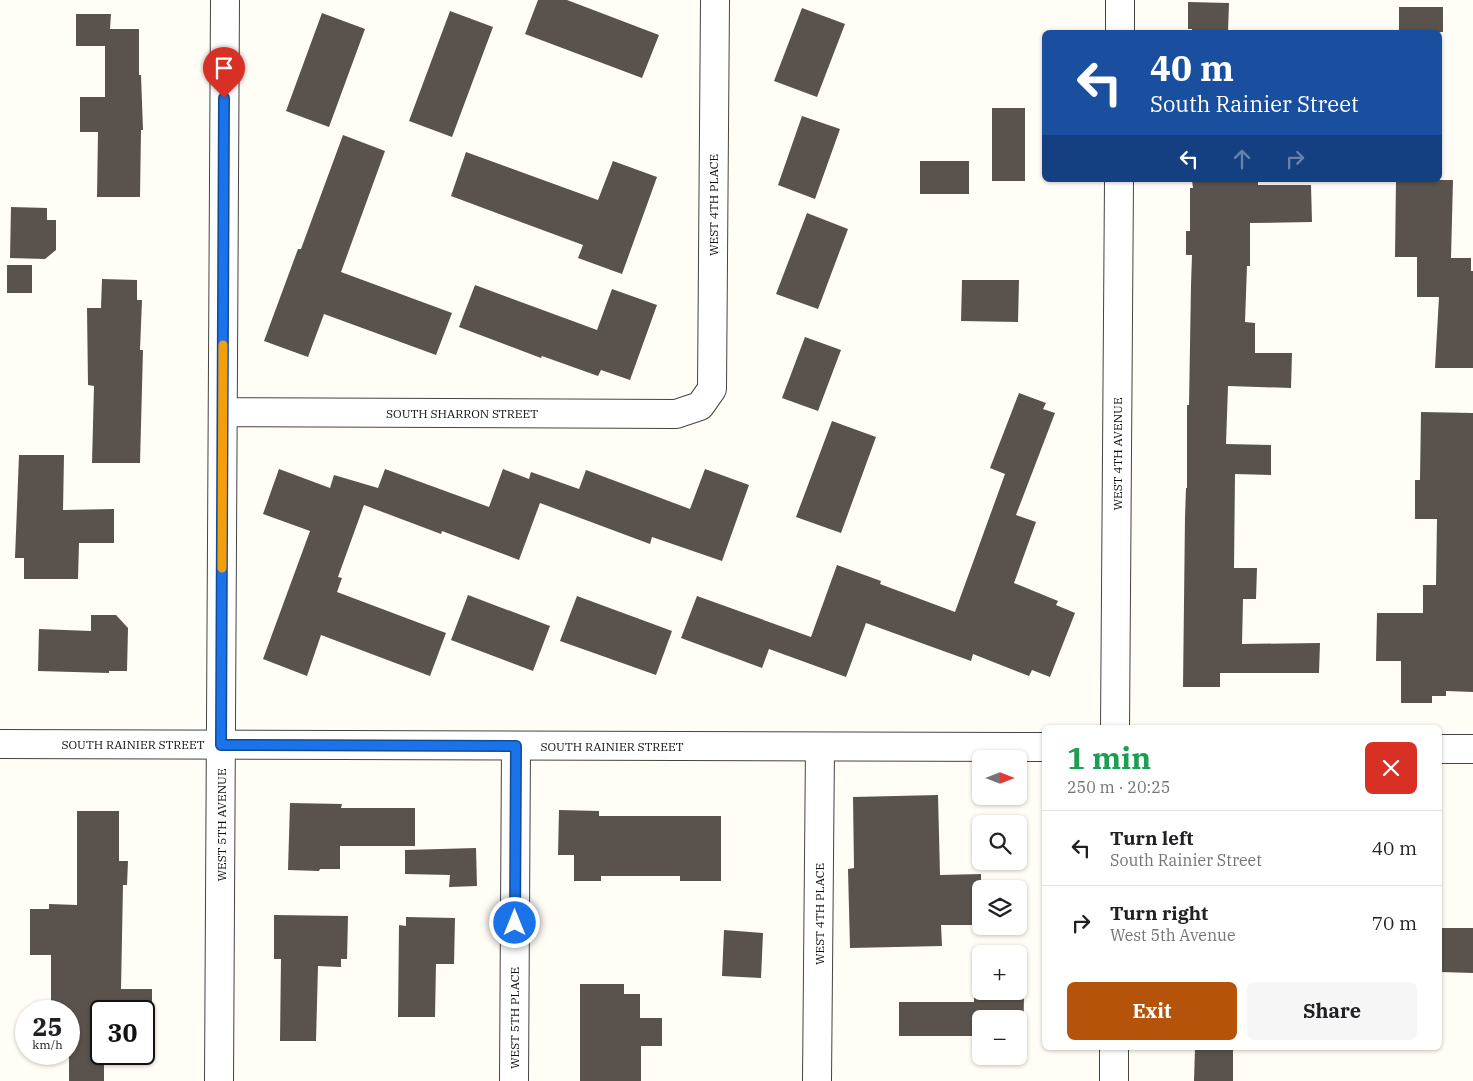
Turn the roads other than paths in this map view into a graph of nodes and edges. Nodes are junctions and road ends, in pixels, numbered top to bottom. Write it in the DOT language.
graph roads {
  1 [pos="225,0"];
  2 [pos="715,0"];
  3 [pos="1120,0"];
  4 [pos="1120,30"];
  5 [pos="1119,182"];
  6 [pos="700,406"];
  7 [pos="223,412"];
  8 [pos="1116,725"];
  9 [pos="0,744"];
  10 [pos="221,745"];
  11 [pos="516,746"];
  12 [pos="820,747"];
  13 [pos="1042,747"];
  14 [pos="1442,749"];
  15 [pos="1473,749"];
  16 [pos="1114,1050"];
  17 [pos="219,1081"];
  18 [pos="514,1081"];
  19 [pos="817,1081"];
  20 [pos="1114,1081"];
  1 -- 7 [label="street, WEST 5TH AVENUE"];
  2 -- 6 [label="street, WEST 4TH PLACE"];
  3 -- 4 [label="street"];
  5 -- 8 [label="street, WEST 4TH AVENUE"];
  6 -- 7 [label="street, SOUTH SHARRON STREET"];
  7 -- 10 [label="street, WEST 5TH AVENUE"];
  9 -- 10 [label="street, SOUTH RAINIER STREET"];
  10 -- 11 [label="street, SOUTH RAINIER STREET"];
  10 -- 17 [label="street, WEST 5TH AVENUE"];
  11 -- 12 [label="street, SOUTH RAINIER STREET"];
  11 -- 18 [label="street, WEST 5TH PLACE"];
  12 -- 13 [label="street, SOUTH RAINIER STREET"];
  12 -- 19 [label="street, WEST 4TH PLACE"];
  14 -- 15 [label="street"];
  16 -- 20 [label="street"];
}
